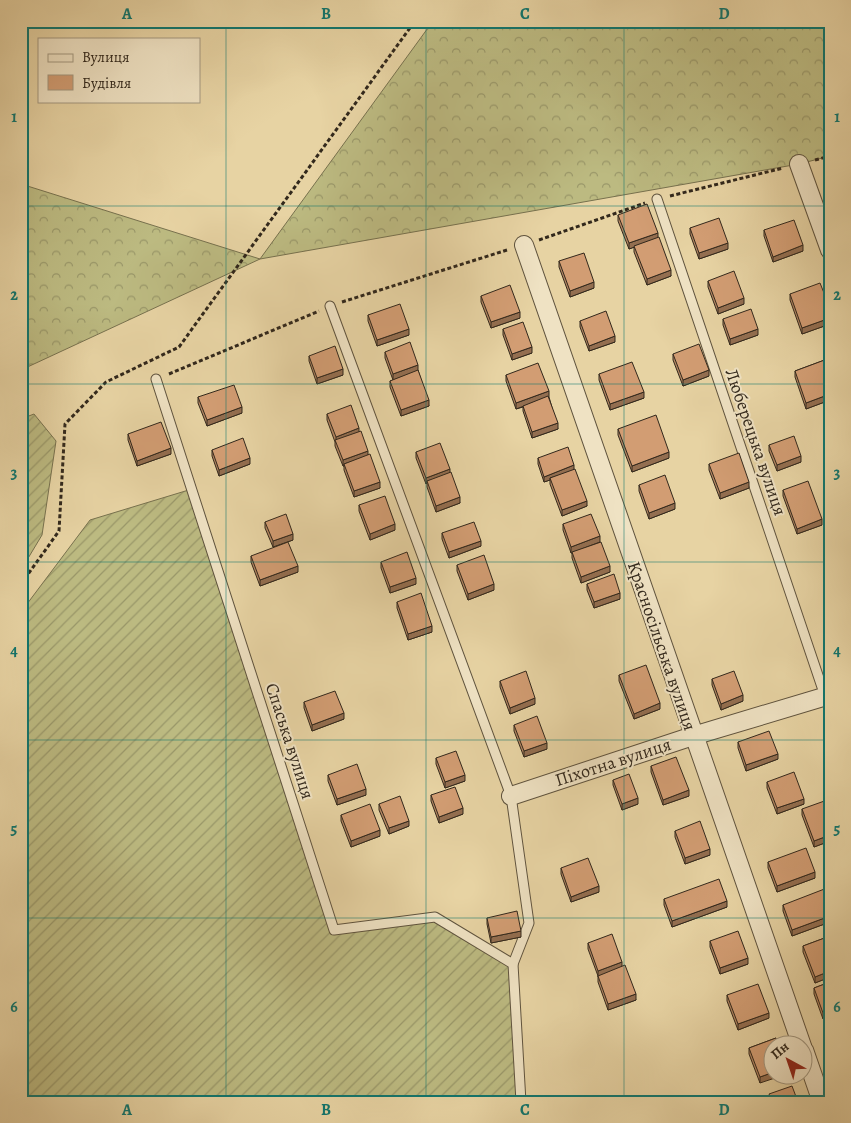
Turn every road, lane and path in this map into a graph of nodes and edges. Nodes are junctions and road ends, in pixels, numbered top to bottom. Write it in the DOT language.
graph roads {
  1 [pos="415,21"];
  2 [pos="830,156"];
  3 [pos="799,164"];
  4 [pos="657,199"];
  5 [pos="524,245"];
  6 [pos="830,250"];
  7 [pos="330,306"];
  8 [pos="156,379"];
  9 [pos="21,584"];
  10 [pos="827,696"];
  11 [pos="693,736"];
  12 [pos="510,796"];
  13 [pos="513,964"];
  14 [pos="798,1036"];
  15 [pos="814,1079"];
  16 [pos="521,1102"];
  17 [pos="822,1102"];
  1 -- 9 [label="path"];
  2 -- 3 [label="path"];
  3 -- 4 [label="path"];
  3 -- 6 [label="street"];
  4 -- 5 [label="path"];
  4 -- 10 [label="lane, Люберецька вулиця"];
  5 -- 7 [label="path"];
  5 -- 11 [label="street, Красносільська вулиця"];
  7 -- 8 [label="path"];
  7 -- 12 [label="lane"];
  8 -- 13 [label="lane, Спаська вулиця"];
  10 -- 11 [label="street, Піхотна вулиця"];
  11 -- 12 [label="street, Піхотна вулиця"];
  11 -- 14 [label="street, Красносільська вулиця"];
  12 -- 13 [label="lane"];
  13 -- 16 [label="lane"];
  15 -- 17 [label="street"];
}
